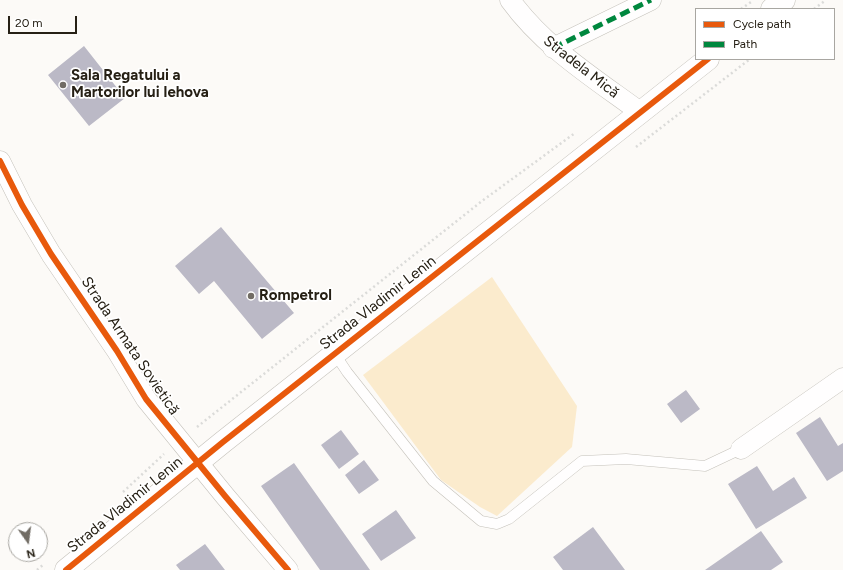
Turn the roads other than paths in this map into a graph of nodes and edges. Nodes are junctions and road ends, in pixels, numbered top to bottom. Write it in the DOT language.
graph roads {
  1 [pos="510,0"];
  2 [pos="651,0"];
  3 [pos="784,0"];
  4 [pos="773,8"];
  5 [pos="553,48"];
  6 [pos="707,60"];
  7 [pos="640,112"];
  8 [pos="0,161"];
  9 [pos="335,354"];
  10 [pos="843,378"];
  11 [pos="741,449"];
  12 [pos="198,463"];
  13 [pos="69,567"];
  14 [pos="288,570"];
  1 -- 5 [label="street, Stradela Mică"];
  2 -- 5 [label="street"];
  3 -- 4 [label="main road"];
  5 -- 7 [label="street, Stradela Mică"];
  6 -- 7 [label="main road, Strada Vladimir Lenin"];
  7 -- 9 [label="main road, Strada Vladimir Lenin"];
  8 -- 12 [label="street, Strada Armata Sovietică"];
  9 -- 11 [label="lane"];
  9 -- 12 [label="main road, Strada Vladimir Lenin"];
  10 -- 11 [label="street"];
  12 -- 13 [label="main road, Strada Vladimir Lenin"];
  12 -- 14 [label="street, Strada Armata Sovietică"];
}
